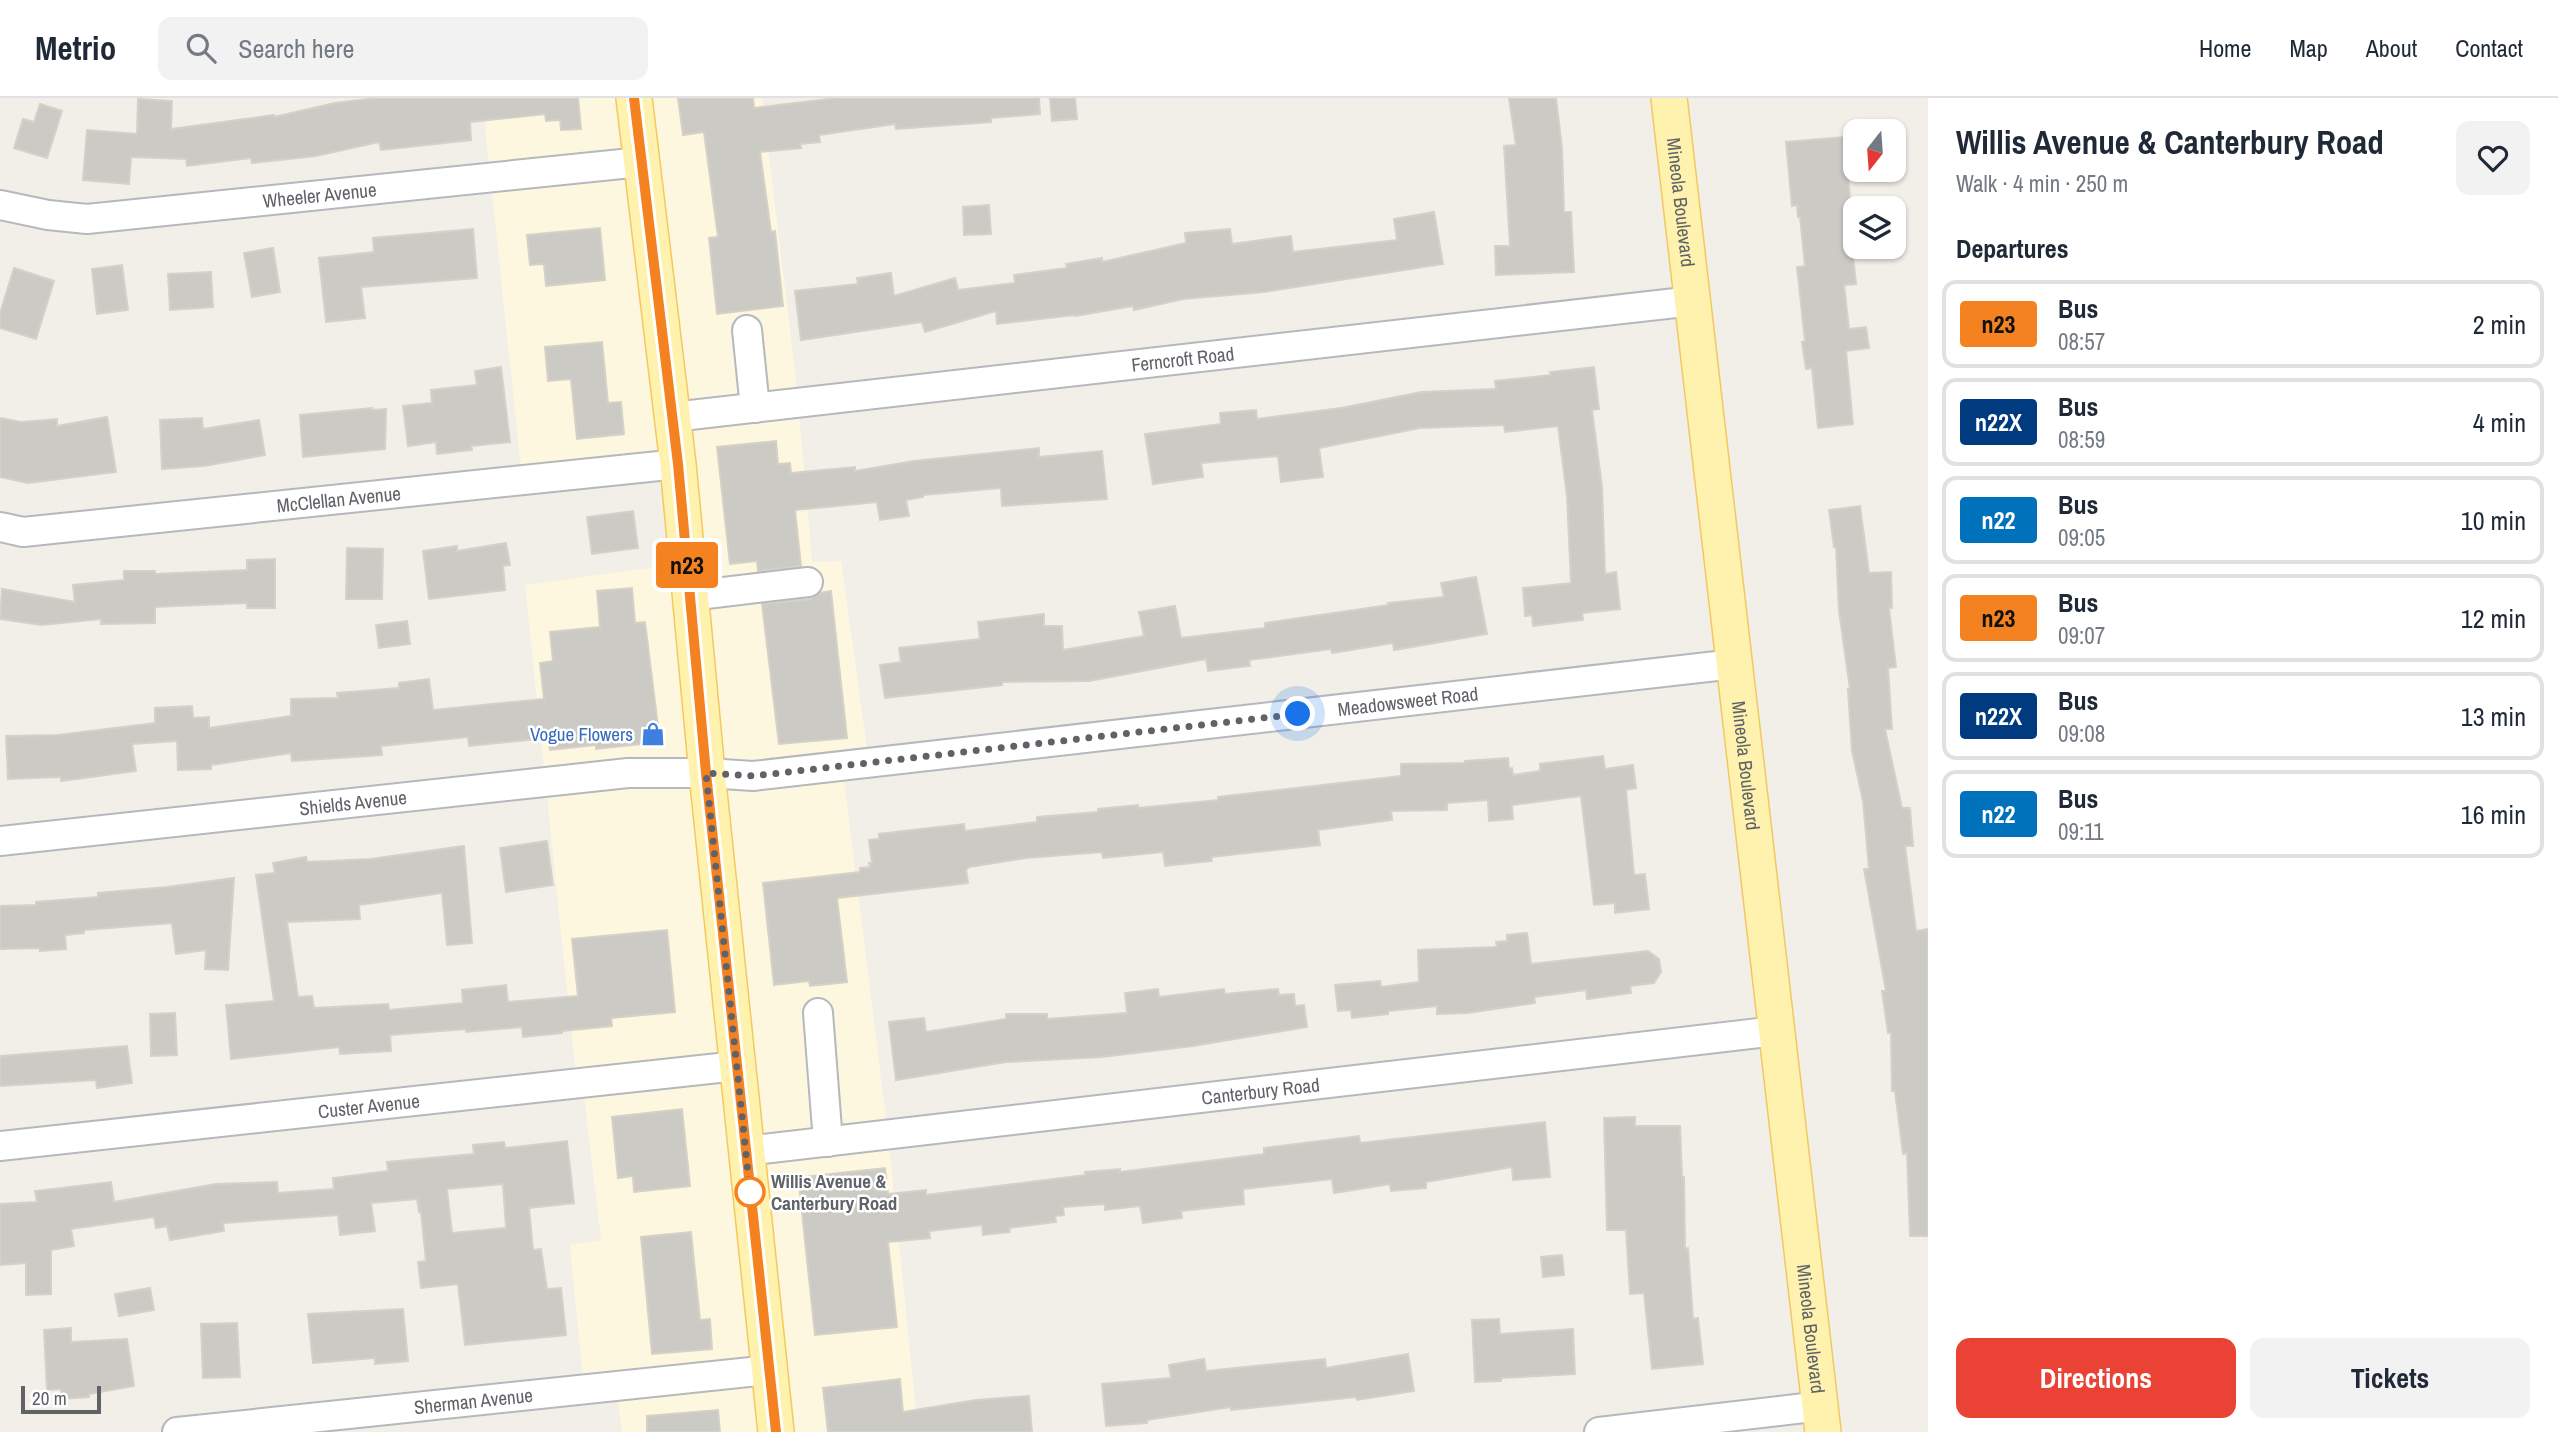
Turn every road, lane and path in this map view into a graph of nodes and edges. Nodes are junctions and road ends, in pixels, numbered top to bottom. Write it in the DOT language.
graph roads {
  1 [pos="634,98"];
  2 [pos="1669,98"];
  3 [pos="642,162"];
  4 [pos="0,205"];
  5 [pos="1693,301"];
  6 [pos="747,330"];
  7 [pos="755,408"];
  8 [pos="673,417"];
  9 [pos="678,464"];
  10 [pos="0,527"];
  11 [pos="808,582"];
  12 [pos="690,596"];
  13 [pos="1734,664"];
  14 [pos="706,773"];
  15 [pos="0,841"];
  16 [pos="818,1013"];
  17 [pos="1776,1031"];
  18 [pos="737,1066"];
  19 [pos="828,1142"];
  20 [pos="0,1146"];
  21 [pos="746,1152"];
  22 [pos="769,1370"];
  23 [pos="1822,1419"];
  24 [pos="177,1432"];
  25 [pos="776,1432"];
  26 [pos="1599,1432"];
  1 -- 3 [label="main road"];
  2 -- 5 [label="main road, Mineola Boulevard"];
  3 -- 4 [label="street, Wheeler Avenue"];
  3 -- 8 [label="main road"];
  5 -- 7 [label="street, Ferncroft Road"];
  5 -- 13 [label="main road, Mineola Boulevard"];
  6 -- 7 [label="street"];
  7 -- 8 [label="street, Ferncroft Road"];
  8 -- 9 [label="main road"];
  9 -- 10 [label="street, McClellan Avenue"];
  9 -- 12 [label="main road"];
  11 -- 12 [label="street"];
  12 -- 14 [label="main road"];
  13 -- 14 [label="street, Meadowsweet Road"];
  13 -- 17 [label="main road, Mineola Boulevard"];
  14 -- 15 [label="street, Shields Avenue"];
  14 -- 18 [label="main road"];
  16 -- 19 [label="street"];
  17 -- 19 [label="street, Canterbury Road"];
  17 -- 23 [label="main road, Mineola Boulevard"];
  18 -- 20 [label="street, Custer Avenue"];
  18 -- 21 [label="main road"];
  19 -- 21 [label="street, Canterbury Road"];
  21 -- 22 [label="main road"];
  22 -- 24 [label="street, Sherman Avenue"];
  22 -- 25 [label="main road"];
  23 -- 26 [label="street"];
}
